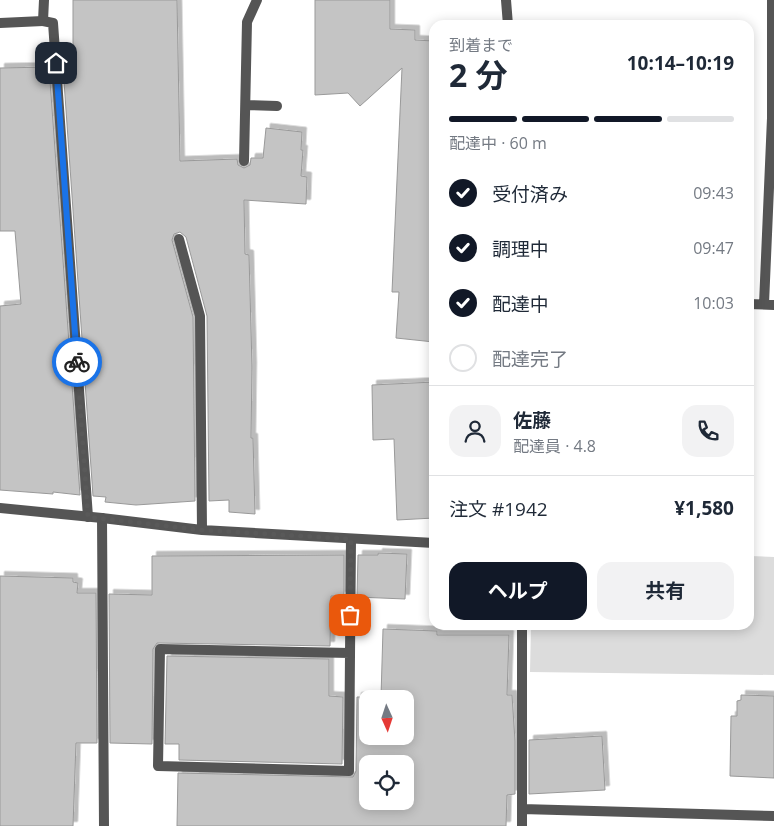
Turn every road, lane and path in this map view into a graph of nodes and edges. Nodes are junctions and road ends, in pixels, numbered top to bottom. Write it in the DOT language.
graph roads {
  1 [pos="44,0"];
  2 [pos="256,0"];
  3 [pos="506,0"];
  4 [pos="772,0"];
  5 [pos="508,20"];
  6 [pos="43,21"];
  7 [pos="0,23"];
  8 [pos="246,105"];
  9 [pos="277,106"];
  10 [pos="773,118"];
  11 [pos="244,160"];
  12 [pos="179,239"];
  13 [pos="754,304"];
  14 [pos="769,305"];
  15 [pos="0,508"];
  16 [pos="88,517"];
  17 [pos="102,518"];
  18 [pos="202,530"];
  19 [pos="351,539"];
  20 [pos="429,543"];
  21 [pos="522,630"];
  22 [pos="350,653"];
  23 [pos="522,809"];
  24 [pos="774,816"];
  25 [pos="104,826"];
  26 [pos="522,826"];
  1 -- 6 [label="street"];
  2 -- 8 [label="street"];
  3 -- 5 [label="street"];
  4 -- 10 [label="street"];
  6 -- 7 [label="street"];
  6 -- 16 [label="street"];
  8 -- 9 [label="street"];
  8 -- 11 [label="street"];
  10 -- 14 [label="street"];
  12 -- 18 [label="street"];
  13 -- 14 [label="street"];
  15 -- 16 [label="street"];
  16 -- 17 [label="street"];
  17 -- 18 [label="street"];
  17 -- 25 [label="street"];
  18 -- 19 [label="street"];
  19 -- 20 [label="street"];
  19 -- 22 [label="street"];
  21 -- 23 [label="street"];
  22 -- 22 [label="street"];
  23 -- 24 [label="street"];
  23 -- 26 [label="street"];
}
